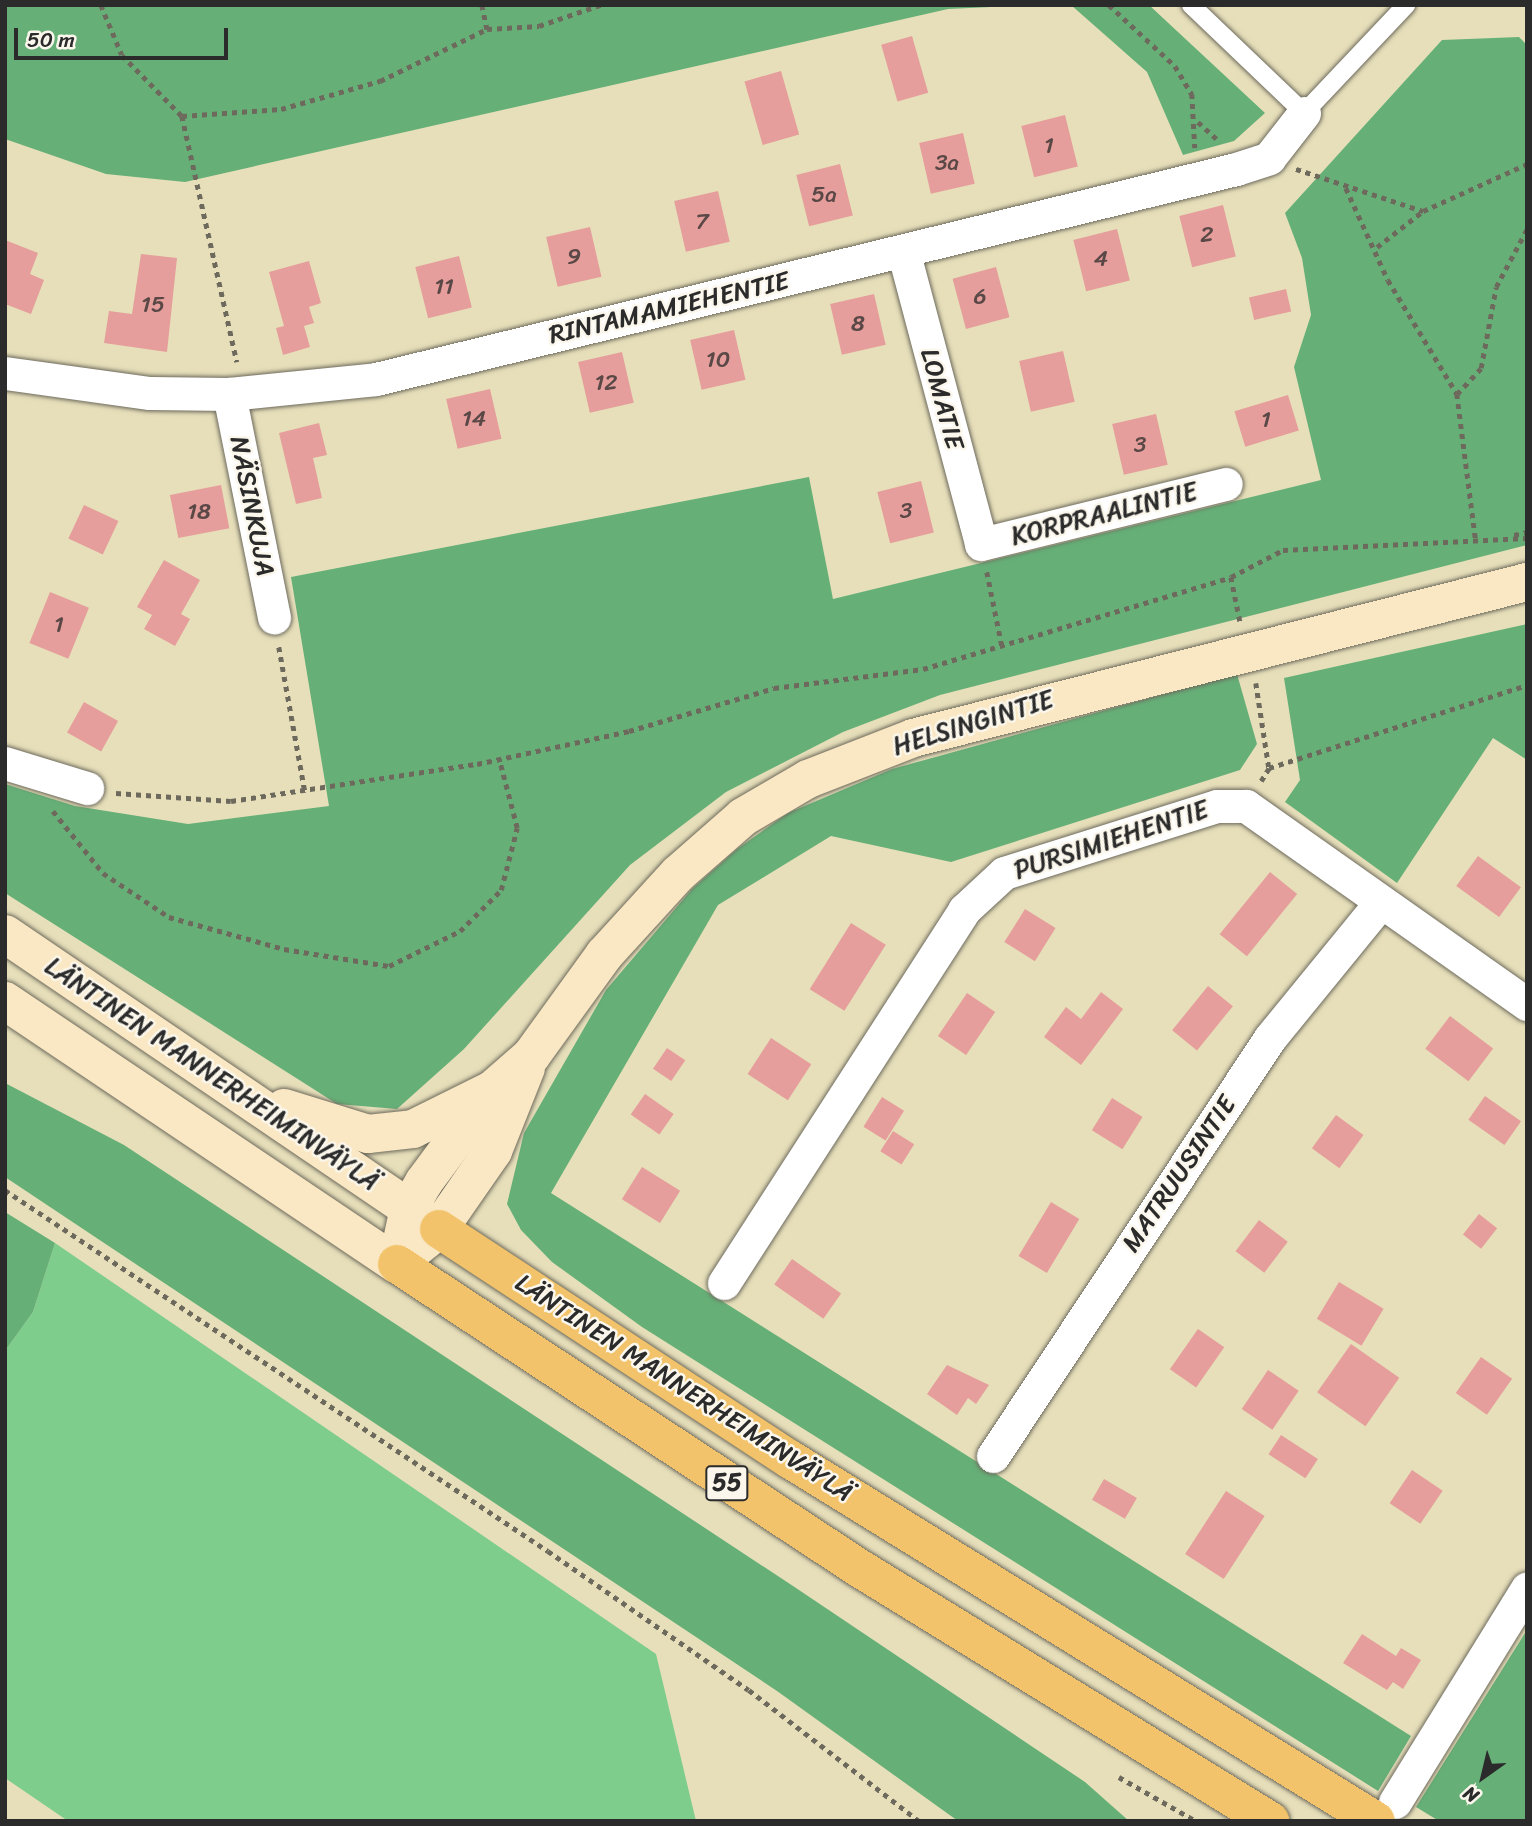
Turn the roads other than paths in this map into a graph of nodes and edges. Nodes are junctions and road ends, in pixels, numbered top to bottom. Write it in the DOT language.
graph roads {
  1 [pos="1191,5"];
  2 [pos="1406,5"];
  3 [pos="1304,113"];
  4 [pos="904,254"];
  5 [pos="5,373"];
  6 [pos="229,394"];
  7 [pos="1226,484"];
  8 [pos="981,544"];
  9 [pos="1527,582"];
  10 [pos="274,618"];
  11 [pos="12,766"];
  12 [pos="87,788"];
  13 [pos="1380,903"];
  14 [pos="5,934"];
  15 [pos="5,1001"];
  16 [pos="1527,1004"];
  17 [pos="531,1056"];
  18 [pos="492,1090"];
  19 [pos="240,1093"];
  20 [pos="424,1218"];
  21 [pos="397,1264"];
  22 [pos="724,1283"];
  23 [pos="993,1456"];
  24 [pos="1527,1588"];
  25 [pos="1386,1812"];
  26 [pos="1271,1821"];
  1 -- 3 [label="lane"];
  2 -- 3 [label="lane"];
  3 -- 4 [label="street, RINTAMAMIEHENTIE"];
  4 -- 6 [label="street, RINTAMAMIEHENTIE"];
  4 -- 8 [label="street, LOMATIE"];
  5 -- 6 [label="street, RINTAMAMIEHENTIE"];
  6 -- 10 [label="street, NÄSINKUJA"];
  7 -- 8 [label="street, KORPRAALINTIE"];
  9 -- 17 [label="main road, HELSINGINTIE"];
  11 -- 12 [label="street"];
  13 -- 16 [label="street, PURSIMIEHENTIE"];
  13 -- 22 [label="street, PURSIMIEHENTIE"];
  13 -- 23 [label="street, MATRUUSINTIE"];
  14 -- 19 [label="main road, LÄNTINEN MANNERHEIMINVÄYLÄ"];
  15 -- 21 [label="main road, LÄNTINEN MANNERHEIMINVÄYLÄ"];
  17 -- 18 [label="main road, HELSINGINTIE"];
  17 -- 20 [label="main road, HELSINGINTIE"];
  18 -- 19 [label="main road, HELSINGINTIE"];
  18 -- 20 [label="main road, HELSINGINTIE"];
  19 -- 20 [label="main road, LÄNTINEN MANNERHEIMINVÄYLÄ"];
  20 -- 21 [label="main road, HELSINGINTIE"];
  20 -- 25 [label="main road, LÄNTINEN MANNERHEIMINVÄYLÄ / 55"];
  21 -- 26 [label="main road, LÄNTINEN MANNERHEIMINVÄYLÄ / 55"];
  24 -- 25 [label="street"];
}
